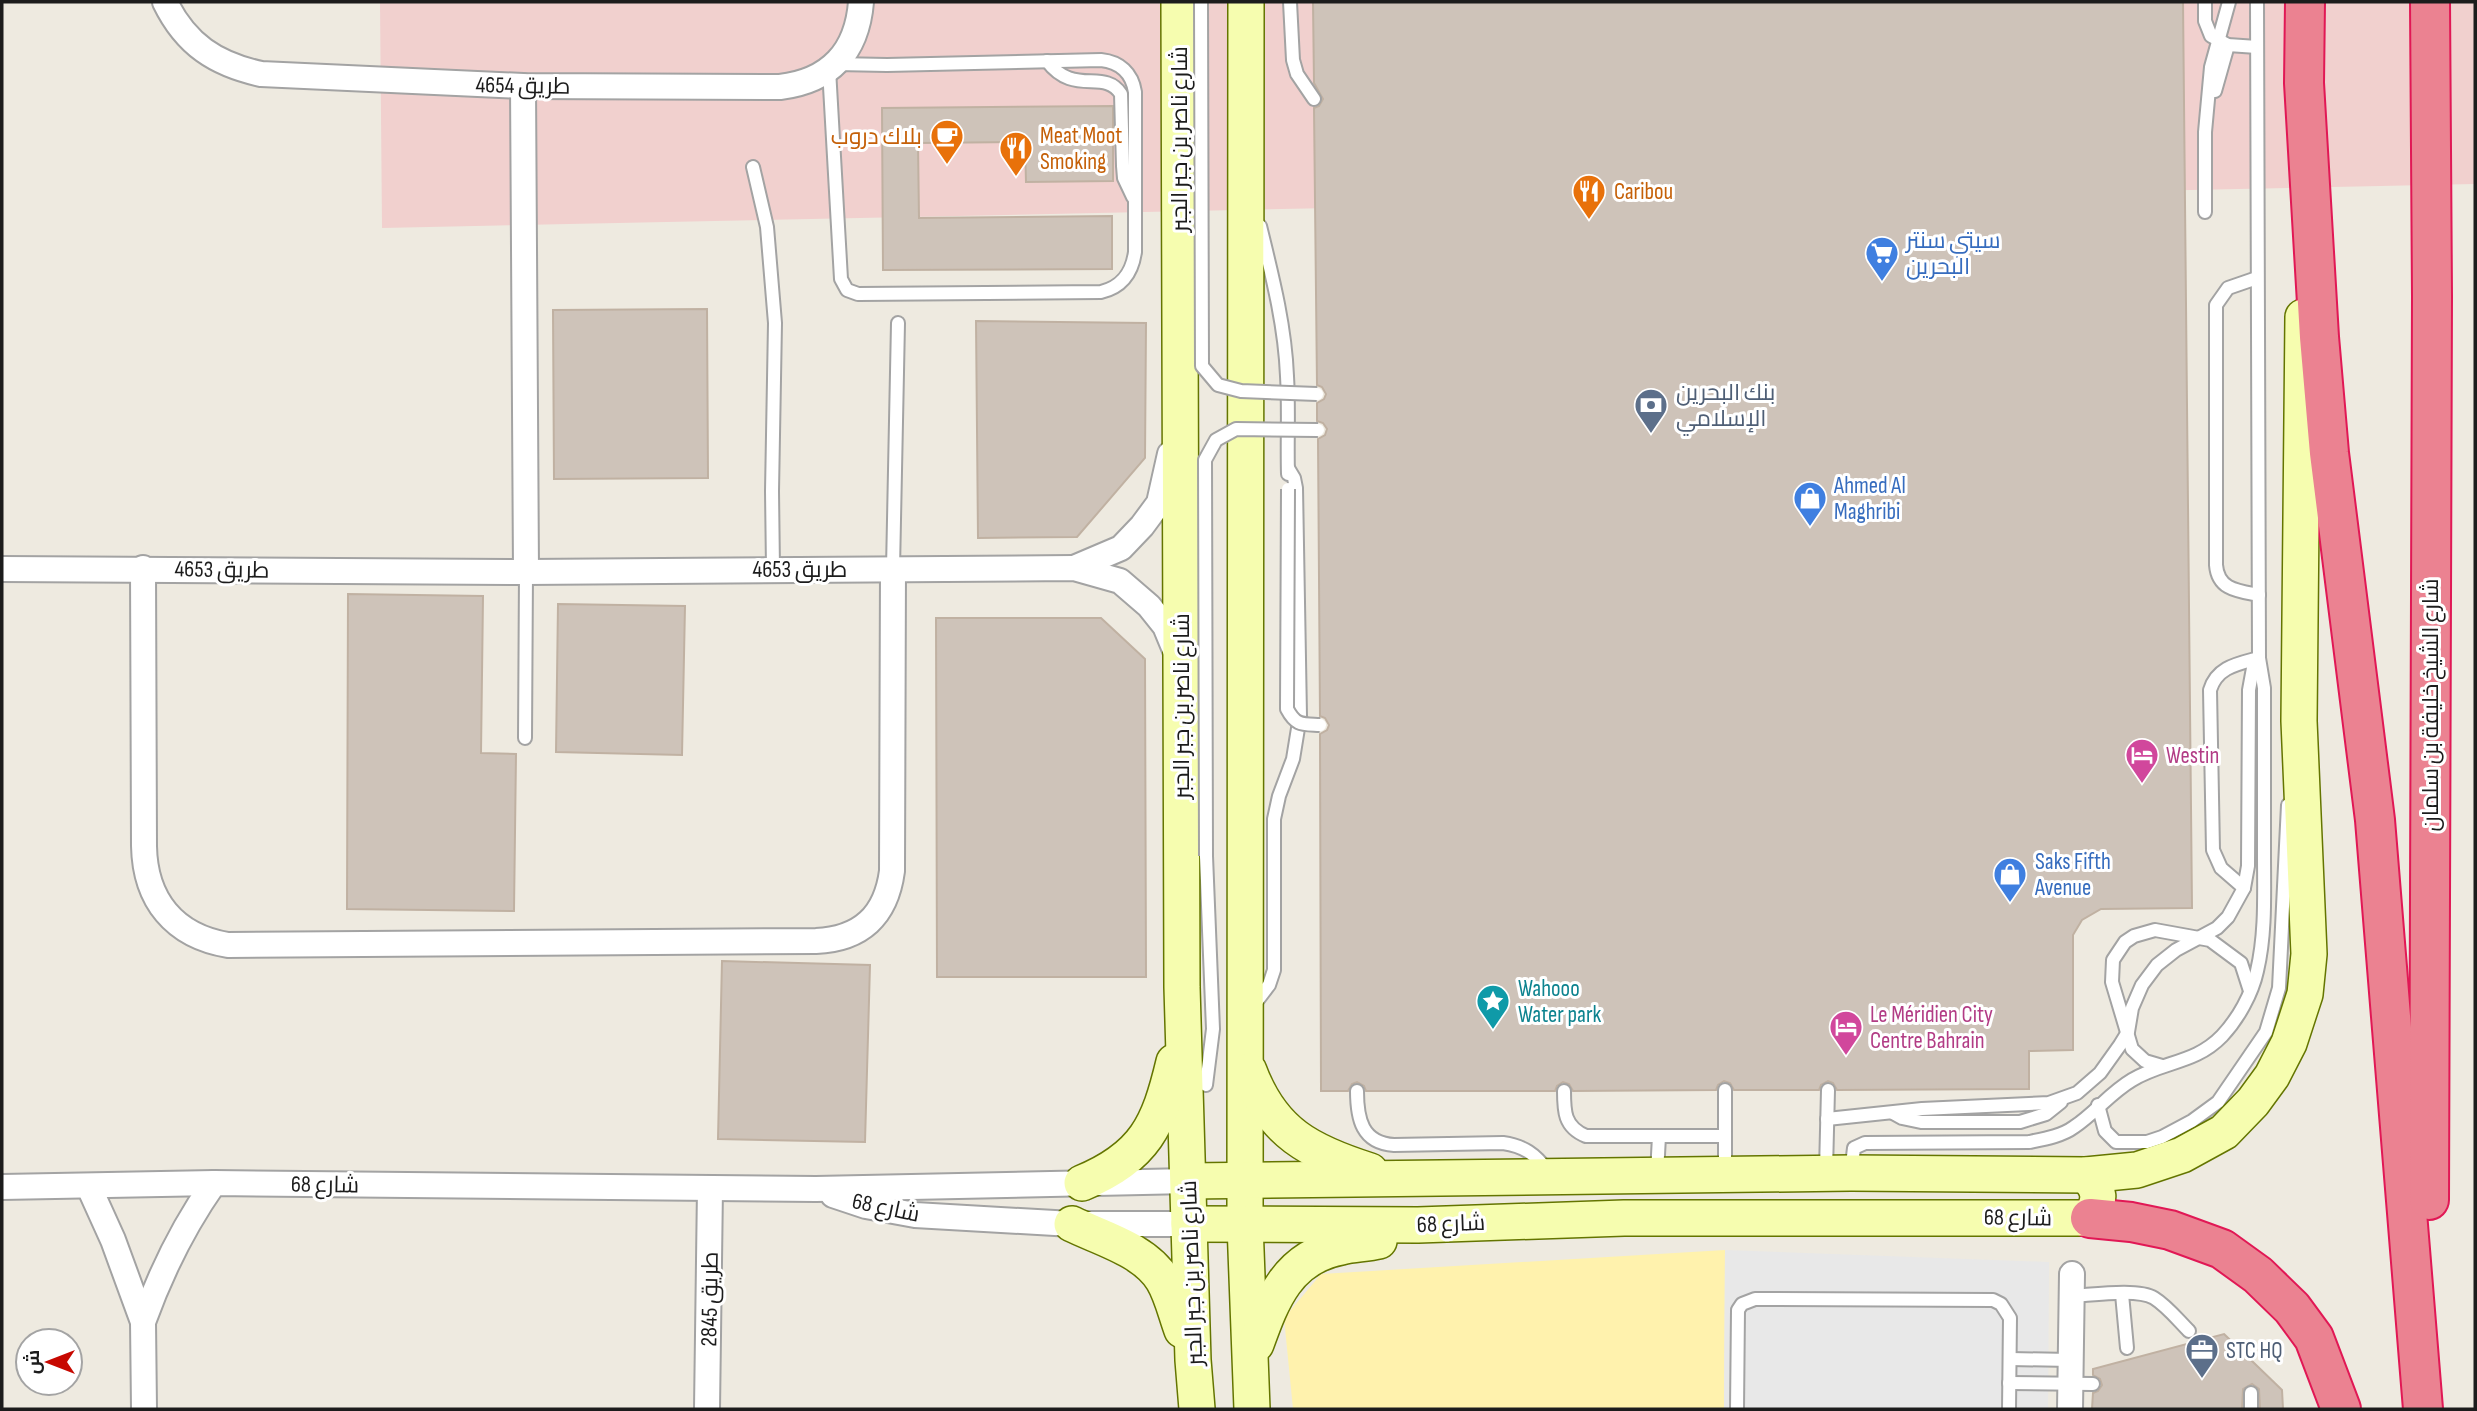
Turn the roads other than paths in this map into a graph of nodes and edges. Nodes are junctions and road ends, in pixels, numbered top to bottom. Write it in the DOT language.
graph roads {
  1 [pos="165,2"];
  2 [pos="861,2"];
  3 [pos="1179,2"];
  4 [pos="1201,2"];
  5 [pos="1246,2"];
  6 [pos="1290,2"];
  7 [pos="2205,2"];
  8 [pos="2229,2"];
  9 [pos="2257,2"];
  10 [pos="2305,2"];
  11 [pos="2418,2"];
  12 [pos="2430,2"];
  13 [pos="2222,43"];
  14 [pos="2257,47"];
  15 [pos="1047,61"];
  16 [pos="833,66"];
  17 [pos="2304,83"];
  18 [pos="523,86"];
  19 [pos="1314,99"];
  20 [pos="753,167"];
  21 [pos="1246,169"];
  22 [pos="1135,200"];
  23 [pos="2205,212"];
  24 [pos="2257,278"];
  25 [pos="2432,296"];
  26 [pos="898,323"];
  27 [pos="1317,394"];
  28 [pos="1180,411"];
  29 [pos="1318,430"];
  30 [pos="1288,468"];
  31 [pos="143,568"];
  32 [pos="1074,568"];
  33 [pos="2,569"];
  34 [pos="773,569"];
  35 [pos="893,569"];
  36 [pos="526,572"];
  37 [pos="2259,595"];
  38 [pos="2259,658"];
  39 [pos="1180,662"];
  40 [pos="2300,721"];
  41 [pos="1320,725"];
  42 [pos="525,738"];
  43 [pos="2244,888"];
  44 [pos="2198,939"];
  45 [pos="2250,991"];
  46 [pos="1183,1004"];
  47 [pos="1246,1015"];
  48 [pos="2128,1032"];
  49 [pos="1246,1062"];
  50 [pos="2162,1066"];
  51 [pos="1206,1085"];
  52 [pos="1724,1090"];
  53 [pos="1828,1090"];
  54 [pos="1357,1091"];
  55 [pos="1564,1091"];
  56 [pos="2098,1105"];
  57 [pos="1826,1119"];
  58 [pos="1659,1136"];
  59 [pos="1725,1136"];
  60 [pos="1839,1173"];
  61 [pos="1657,1175"];
  62 [pos="1725,1175"];
  63 [pos="2086,1175"];
  64 [pos="1552,1176"];
  65 [pos="1393,1179"];
  66 [pos="1215,1181"];
  67 [pos="214,1183"];
  68 [pos="1082,1183"];
  69 [pos="2,1187"];
  70 [pos="89,1187"];
  71 [pos="710,1188"];
  72 [pos="816,1189"];
  73 [pos="2090,1218"];
  74 [pos="1072,1224"];
  75 [pos="1189,1224"];
  76 [pos="1245,1224"];
  77 [pos="1418,1225"];
  78 [pos="2072,1285"];
  79 [pos="2122,1294"];
  80 [pos="143,1322"];
  81 [pos="2189,1331"];
  82 [pos="2127,1348"];
  83 [pos="2010,1359"];
  84 [pos="1193,1360"];
  85 [pos="1249,1364"];
  86 [pos="2078,1376"];
  87 [pos="2009,1383"];
  88 [pos="2251,1393"];
  89 [pos="144,1409"];
  90 [pos="707,1409"];
  91 [pos="1197,1409"];
  92 [pos="1252,1409"];
  93 [pos="1737,1409"];
  94 [pos="2009,1409"];
  95 [pos="2070,1409"];
  96 [pos="2252,1409"];
  97 [pos="2341,1409"];
  98 [pos="2426,1409"];
  1 -- 18 [label="street, طريق 4654"];
  2 -- 16 [label="street"];
  3 -- 28 [label="main road, شارع ناصر بن جبر الجبر"];
  4 -- 27 [label="lane, bridge"];
  5 -- 21 [label="main road, شارع ناصر بن جبر الجبر"];
  6 -- 19 [label="lane"];
  7 -- 13 [label="lane"];
  8 -- 13 [label="lane"];
  9 -- 14 [label="lane"];
  10 -- 17 [label="highway"];
  11 -- 25 [label="highway"];
  12 -- 25 [label="highway, شارع الشيخ خليفة بن سلمان"];
  13 -- 14 [label="lane"];
  13 -- 23 [label="lane"];
  14 -- 24 [label="lane"];
  15 -- 16 [label="lane"];
  15 -- 22 [label="lane"];
  15 -- 22 [label="lane"];
  16 -- 18 [label="street, طريق 4654"];
  16 -- 22 [label="lane"];
  17 -- 40 [label="main road, شارع 68"];
  17 -- 98 [label="highway"];
  18 -- 36 [label="street"];
  20 -- 34 [label="lane"];
  21 -- 30 [label="lane"];
  21 -- 47 [label="main road, شارع ناصر بن جبر الجبر"];
  24 -- 37 [label="lane"];
  24 -- 37 [label="lane"];
  25 -- 98 [label="highway, شارع الشيخ خليفة بن سلمان"];
  26 -- 35 [label="lane"];
  28 -- 32 [label="street, طريق 4653"];
  28 -- 39 [label="main road, شارع ناصر بن جبر الجبر"];
  29 -- 51 [label="lane, bridge"];
  30 -- 41 [label="lane, bridge"];
  30 -- 47 [label="lane"];
  31 -- 33 [label="street, طريق 4653"];
  31 -- 35 [label="street"];
  31 -- 36 [label="street, طريق 4653"];
  32 -- 35 [label="street, طريق 4653"];
  32 -- 39 [label="street, طريق 4653"];
  34 -- 35 [label="street, طريق 4653"];
  34 -- 36 [label="street, طريق 4653"];
  36 -- 42 [label="lane"];
  37 -- 38 [label="lane"];
  38 -- 43 [label="lane"];
  38 -- 43 [label="lane"];
  38 -- 45 [label="lane"];
  39 -- 46 [label="main road, شارع ناصر بن جبر الجبر"];
  40 -- 56 [label="lane"];
  40 -- 63 [label="main road, شارع 68"];
  43 -- 44 [label="lane"];
  44 -- 45 [label="lane"];
  44 -- 48 [label="lane"];
  44 -- 48 [label="lane"];
  45 -- 50 [label="lane"];
  46 -- 51 [label="main road"];
  46 -- 66 [label="main road, شارع ناصر بن جبر الجبر"];
  46 -- 68 [label="main road"];
  47 -- 49 [label="main road, شارع ناصر بن جبر الجبر"];
  48 -- 50 [label="lane"];
  48 -- 57 [label="lane"];
  49 -- 65 [label="main road"];
  49 -- 66 [label="main road, شارع ناصر بن جبر الجبر"];
  50 -- 56 [label="lane"];
  51 -- 66 [label="main road"];
  52 -- 59 [label="lane"];
  53 -- 57 [label="lane"];
  54 -- 64 [label="lane"];
  55 -- 58 [label="lane"];
  56 -- 60 [label="lane"];
  57 -- 60 [label="lane"];
  58 -- 59 [label="lane"];
  58 -- 61 [label="lane"];
  59 -- 62 [label="lane"];
  60 -- 62 [label="main road, شارع 68"];
  60 -- 63 [label="main road, شارع 68"];
  61 -- 62 [label="main road, شارع 68"];
  61 -- 64 [label="main road, شارع 68"];
  63 -- 73 [label="main road"];
  64 -- 65 [label="main road, شارع 68"];
  65 -- 66 [label="main road, شارع 68"];
  66 -- 68 [label="street, شارع 68"];
  66 -- 75 [label="main road, شارع ناصر بن جبر الجبر"];
  66 -- 76 [label="main road"];
  67 -- 70 [label="street, شارع 68"];
  67 -- 71 [label="street, شارع 68"];
  67 -- 80 [label="street"];
  68 -- 72 [label="street, شارع 68"];
  69 -- 70 [label="street, شارع 68"];
  70 -- 80 [label="street"];
  71 -- 72 [label="street, شارع 68"];
  71 -- 90 [label="street, طريق 2845"];
  72 -- 74 [label="street, شارع 68"];
  73 -- 77 [label="main road, شارع 68"];
  73 -- 97 [label="highway"];
  74 -- 75 [label="street, شارع 68"];
  74 -- 84 [label="main road"];
  75 -- 76 [label="main road, شارع 68"];
  75 -- 84 [label="main road, شارع ناصر بن جبر الجبر"];
  76 -- 77 [label="main road, شارع 68"];
  76 -- 85 [label="main road"];
  77 -- 85 [label="main road"];
  78 -- 79 [label="lane"];
  78 -- 86 [label="street"];
  79 -- 81 [label="lane"];
  79 -- 82 [label="lane"];
  80 -- 89 [label="street"];
  83 -- 86 [label="lane"];
  83 -- 87 [label="lane"];
  83 -- 93 [label="lane"];
  84 -- 91 [label="main road, شارع ناصر بن جبر الجبر"];
  85 -- 92 [label="main road"];
  86 -- 87 [label="lane"];
  86 -- 95 [label="street"];
  87 -- 94 [label="lane"];
  88 -- 96 [label="lane"];
}
